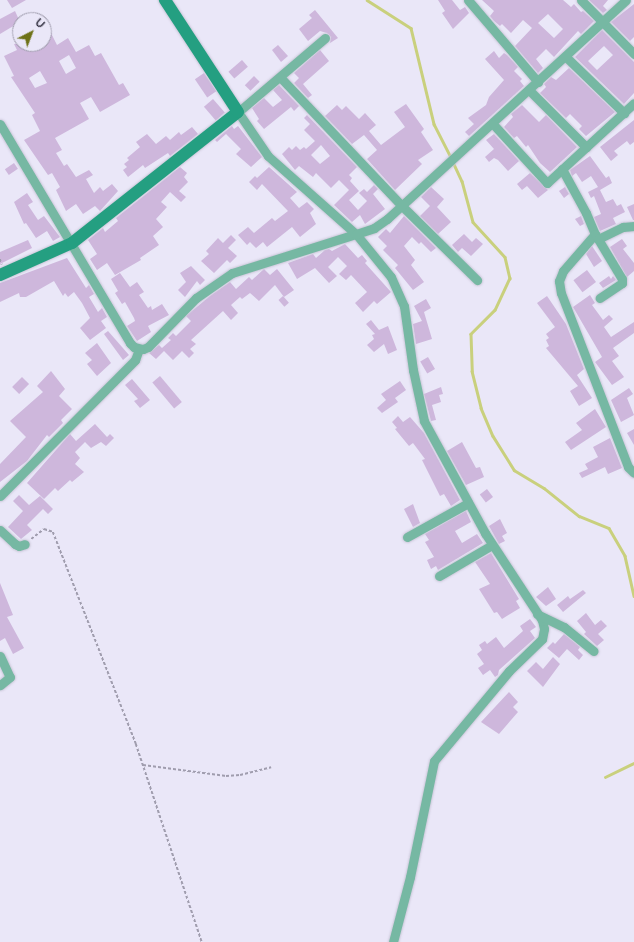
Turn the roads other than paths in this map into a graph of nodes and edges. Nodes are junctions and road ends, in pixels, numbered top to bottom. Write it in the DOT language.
graph roads {
  1 [pos="165,0"];
  2 [pos="468,0"];
  3 [pos="581,0"];
  4 [pos="626,0"];
  5 [pos="603,22"];
  6 [pos="325,38"];
  7 [pos="634,54"];
  8 [pos="566,57"];
  9 [pos="280,77"];
  10 [pos="538,82"];
  11 [pos="529,90"];
  12 [pos="634,103"];
  13 [pos="238,112"];
  14 [pos="624,113"];
  15 [pos="0,124"];
  16 [pos="493,124"];
  17 [pos="586,147"];
  18 [pos="562,169"];
  19 [pos="401,205"];
  20 [pos="634,226"];
  21 [pos="356,234"];
  22 [pos="596,237"];
  23 [pos="72,243"];
  24 [pos="8,272"];
  25 [pos="477,280"];
  26 [pos="600,298"];
  27 [pos="139,349"];
  28 [pos="634,473"];
  29 [pos="0,496"];
  30 [pos="468,503"];
  31 [pos="0,530"];
  32 [pos="407,537"];
  33 [pos="25,544"];
  34 [pos="492,545"];
  35 [pos="439,576"];
  36 [pos="537,614"];
  37 [pos="558,624"];
  38 [pos="544,634"];
  39 [pos="594,650"];
  40 [pos="0,656"];
  41 [pos="0,685"];
  42 [pos="393,942"];
  1 -- 13 [label="street"];
  2 -- 10 [label="street"];
  3 -- 5 [label="street"];
  4 -- 5 [label="street"];
  5 -- 7 [label="street"];
  5 -- 8 [label="street"];
  6 -- 9 [label="street"];
  8 -- 10 [label="street"];
  8 -- 14 [label="street"];
  9 -- 13 [label="street"];
  9 -- 19 [label="street"];
  10 -- 11 [label="street"];
  11 -- 16 [label="street"];
  11 -- 17 [label="street"];
  12 -- 14 [label="street"];
  13 -- 21 [label="street"];
  13 -- 23 [label="street"];
  14 -- 17 [label="street"];
  15 -- 23 [label="street"];
  16 -- 18 [label="street"];
  16 -- 19 [label="street"];
  17 -- 18 [label="street"];
  18 -- 22 [label="street"];
  19 -- 21 [label="street"];
  19 -- 25 [label="street"];
  20 -- 22 [label="street"];
  21 -- 27 [label="street"];
  21 -- 30 [label="street"];
  22 -- 26 [label="street"];
  22 -- 28 [label="street"];
  23 -- 24 [label="street"];
  23 -- 27 [label="street"];
  27 -- 29 [label="street"];
  30 -- 32 [label="street"];
  30 -- 34 [label="street"];
  31 -- 33 [label="street"];
  34 -- 35 [label="street"];
  34 -- 36 [label="street"];
  36 -- 37 [label="street"];
  36 -- 38 [label="street"];
  37 -- 38 [label="street"];
  37 -- 39 [label="street"];
  38 -- 42 [label="street"];
  40 -- 41 [label="street"];
}
